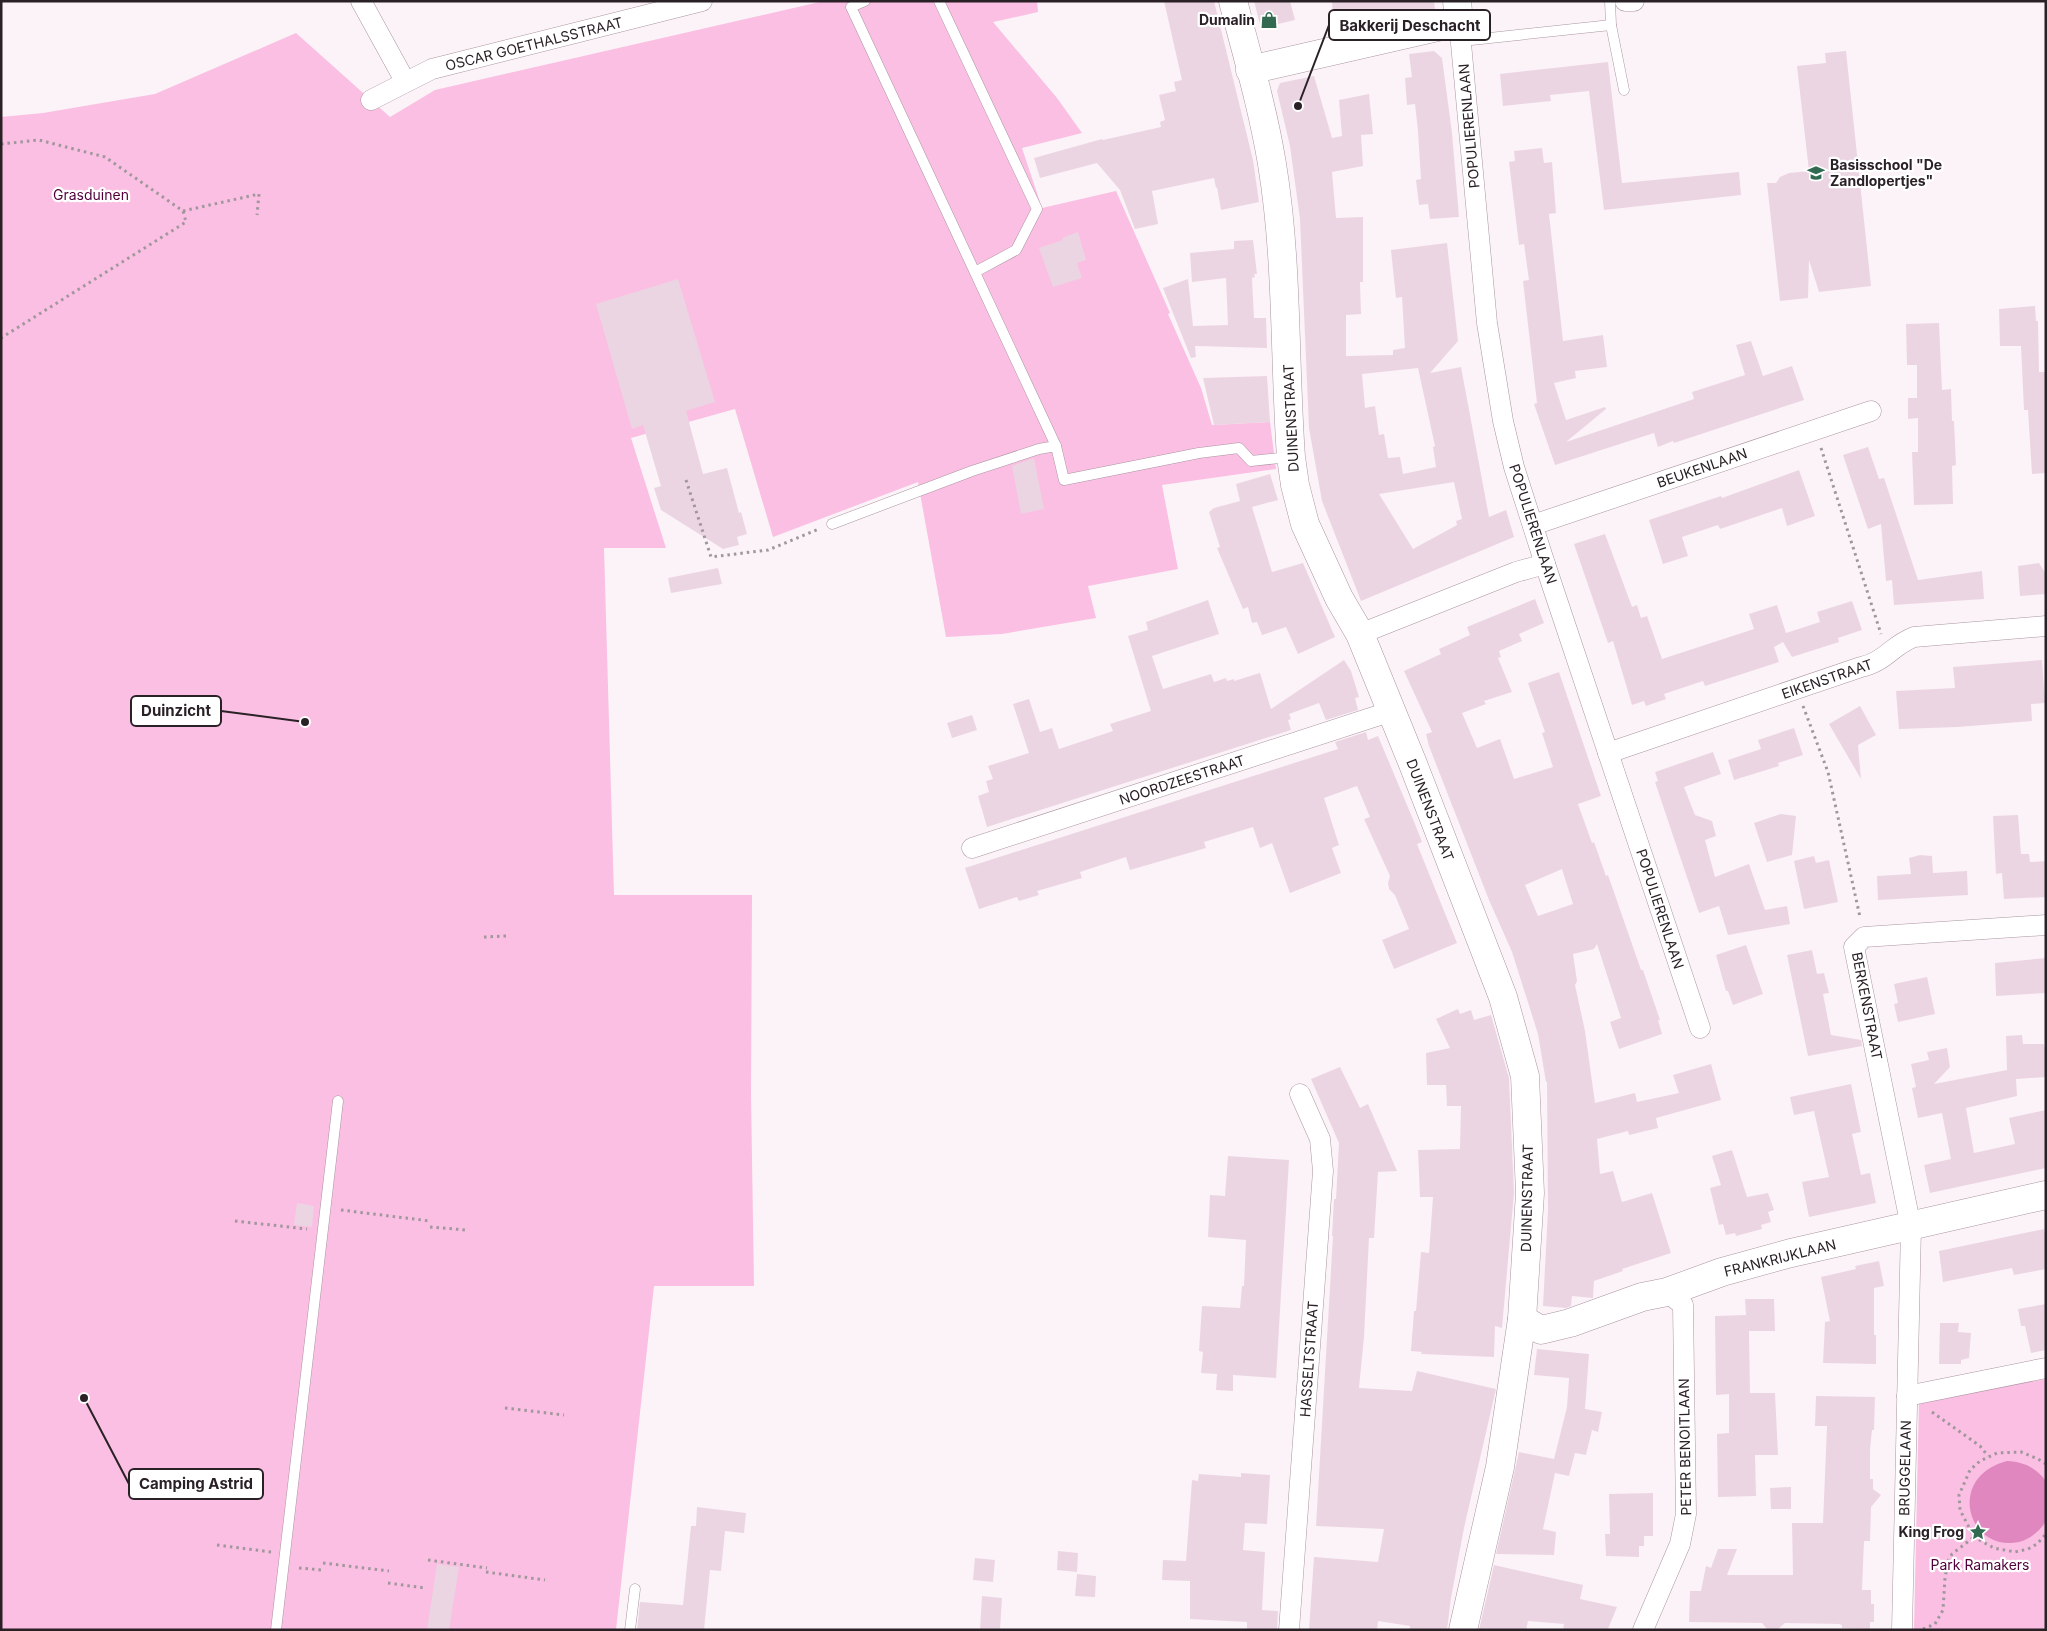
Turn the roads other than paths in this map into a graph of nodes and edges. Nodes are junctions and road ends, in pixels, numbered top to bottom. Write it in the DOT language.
graph roads {
  1 [pos="361,1"];
  2 [pos="702,1"];
  3 [pos="865,1"];
  4 [pos="940,1"];
  5 [pos="1233,1"];
  6 [pos="1610,1"];
  7 [pos="1625,1"];
  8 [pos="1634,1"];
  9 [pos="1459,21"];
  10 [pos="1611,25"];
  11 [pos="1250,70"];
  12 [pos="405,81"];
  13 [pos="1624,90"];
  14 [pos="371,100"];
  15 [pos="975,272"];
  16 [pos="1871,411"];
  17 [pos="1056,446"];
  18 [pos="1291,456"];
  19 [pos="832,524"];
  20 [pos="1533,525"];
  21 [pos="1545,564"];
  22 [pos="2046,626"];
  23 [pos="1360,634"];
  24 [pos="1392,711"];
  25 [pos="1608,753"];
  26 [pos="972,848"];
  27 [pos="2046,924"];
  28 [pos="1700,1028"];
  29 [pos="1300,1094"];
  30 [pos="338,1100"];
  31 [pos="2046,1195"];
  32 [pos="1910,1227"];
  33 [pos="1667,1292"];
  34 [pos="1522,1319"];
  35 [pos="2046,1368"];
  36 [pos="1907,1402"];
  37 [pos="635,1589"];
  38 [pos="276,1630"];
  39 [pos="630,1630"];
  40 [pos="1289,1630"];
  41 [pos="1463,1630"];
  42 [pos="1642,1630"];
  43 [pos="1902,1630"];
  1 -- 12 [label="street"];
  2 -- 12 [label="street, OSCAR GOETHALSSTRAAT"];
  3 -- 15 [label="lane"];
  4 -- 15 [label="lane"];
  5 -- 11 [label="street, DUINENSTRAAT"];
  6 -- 10 [label="lane"];
  7 -- 8 [label="street"];
  9 -- 10 [label="lane"];
  9 -- 11 [label="street"];
  9 -- 20 [label="street, POPULIERENLAAN"];
  10 -- 13 [label="lane"];
  11 -- 18 [label="street, DUINENSTRAAT"];
  12 -- 14 [label="street, OSCAR GOETHALSSTRAAT"];
  15 -- 17 [label="lane"];
  16 -- 20 [label="street, BEUKENLAAN"];
  17 -- 18 [label="lane"];
  17 -- 19 [label="lane"];
  18 -- 23 [label="street, DUINENSTRAAT"];
  20 -- 21 [label="street, POPULIERENLAAN"];
  21 -- 23 [label="street"];
  21 -- 25 [label="street, POPULIERENLAAN"];
  22 -- 25 [label="street, EIKENSTRAAT"];
  23 -- 24 [label="street, DUINENSTRAAT"];
  24 -- 26 [label="street, NOORDZEESTRAAT"];
  24 -- 34 [label="street, DUINENSTRAAT"];
  25 -- 28 [label="street, POPULIERENLAAN"];
  27 -- 32 [label="street, BERKENSTRAAT"];
  29 -- 40 [label="street, HASSELTSTRAAT"];
  30 -- 38 [label="lane"];
  31 -- 32 [label="street, FRANKRIJKLAAN"];
  32 -- 33 [label="street, FRANKRIJKLAAN"];
  32 -- 36 [label="street, BRUGGELAAN"];
  33 -- 34 [label="street, FRANKRIJKLAAN"];
  33 -- 42 [label="street, PETER BENOITLAAN"];
  34 -- 41 [label="street, DUINENSTRAAT"];
  35 -- 36 [label="street"];
  36 -- 43 [label="street, BRUGGELAAN"];
  37 -- 39 [label="lane"];
}
